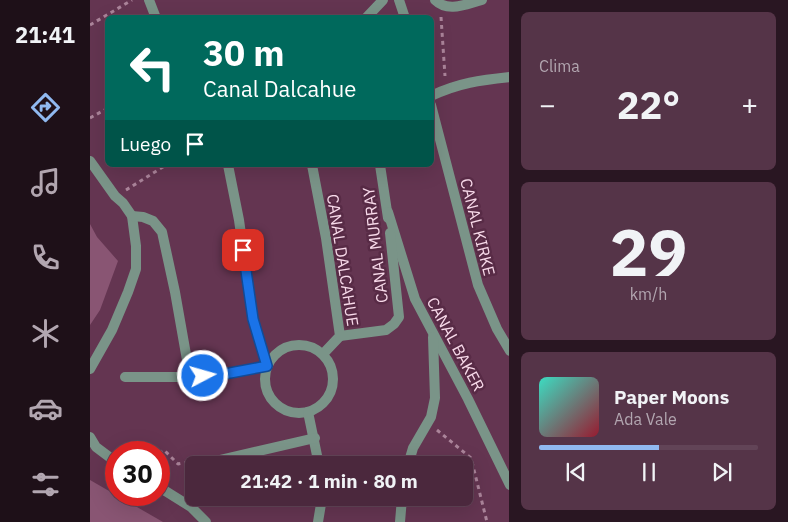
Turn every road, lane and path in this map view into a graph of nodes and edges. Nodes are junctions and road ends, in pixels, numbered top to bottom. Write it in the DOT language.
graph roads {
  1 [pos="132,0"];
  2 [pos="149,0"];
  3 [pos="383,0"];
  4 [pos="400,0"];
  5 [pos="482,0"];
  6 [pos="438,3"];
  7 [pos="107,15"];
  8 [pos="155,15"];
  9 [pos="369,15"];
  10 [pos="404,15"];
  11 [pos="105,16"];
  12 [pos="90,25"];
  13 [pos="509,77"];
  14 [pos="446,89"];
  15 [pos="434,95"];
  16 [pos="105,110"];
  17 [pos="434,116"];
  18 [pos="90,118"];
  19 [pos="90,161"];
  20 [pos="163,167"];
  21 [pos="228,167"];
  22 [pos="312,167"];
  23 [pos="380,167"];
  24 [pos="115,196"];
  25 [pos="388,212"];
  26 [pos="132,216"];
  27 [pos="433,334"];
  28 [pos="340,336"];
  29 [pos="509,351"];
  30 [pos="323,354"];
  31 [pos="267,366"];
  32 [pos="90,369"];
  33 [pos="125,377"];
  34 [pos="190,377"];
  35 [pos="308,412"];
  36 [pos="427,422"];
  37 [pos="90,437"];
  38 [pos="315,438"];
  39 [pos="105,454"];
  40 [pos="170,456"];
  41 [pos="237,456"];
  42 [pos="318,456"];
  43 [pos="411,456"];
  44 [pos="185,463"];
  45 [pos="509,485"];
  46 [pos="170,495"];
  47 [pos="321,506"];
  48 [pos="401,506"];
  49 [pos="206,522"];
  50 [pos="318,522"];
  51 [pos="400,522"];
  52 [pos="487,522"];
  1 -- 7 [label="path"];
  2 -- 8 [label="street"];
  3 -- 9 [label="street"];
  4 -- 10 [label="street"];
  5 -- 6 [label="street"];
  6 -- 14 [label="path"];
  11 -- 12 [label="path"];
  13 -- 14 [label="street"];
  14 -- 15 [label="street"];
  16 -- 18 [label="path"];
  17 -- 29 [label="street, CANAL KIRKE"];
  19 -- 24 [label="street"];
  20 -- 24 [label="path"];
  21 -- 31 [label="street"];
  22 -- 28 [label="street, CANAL DALCAHUE"];
  23 -- 25 [label="street, CANAL MURRAY"];
  24 -- 26 [label="street"];
  25 -- 27 [label="street, CANAL BAKER"];
  25 -- 28 [label="street, CANAL MURRAY"];
  26 -- 32 [label="street"];
  26 -- 34 [label="street"];
  27 -- 36 [label="street"];
  27 -- 45 [label="street, CANAL BAKER"];
  28 -- 30 [label="street, CANAL DALCAHUE"];
  30 -- 31 [label="street"];
  30 -- 35 [label="street"];
  31 -- 34 [label="street"];
  31 -- 35 [label="street"];
  33 -- 34 [label="street"];
  35 -- 38 [label="street"];
  36 -- 43 [label="street"];
  36 -- 52 [label="path"];
  37 -- 39 [label="street"];
  38 -- 41 [label="street"];
  38 -- 42 [label="street"];
  40 -- 44 [label="path"];
  46 -- 49 [label="street"];
  47 -- 50 [label="street"];
  48 -- 51 [label="street"];
}
